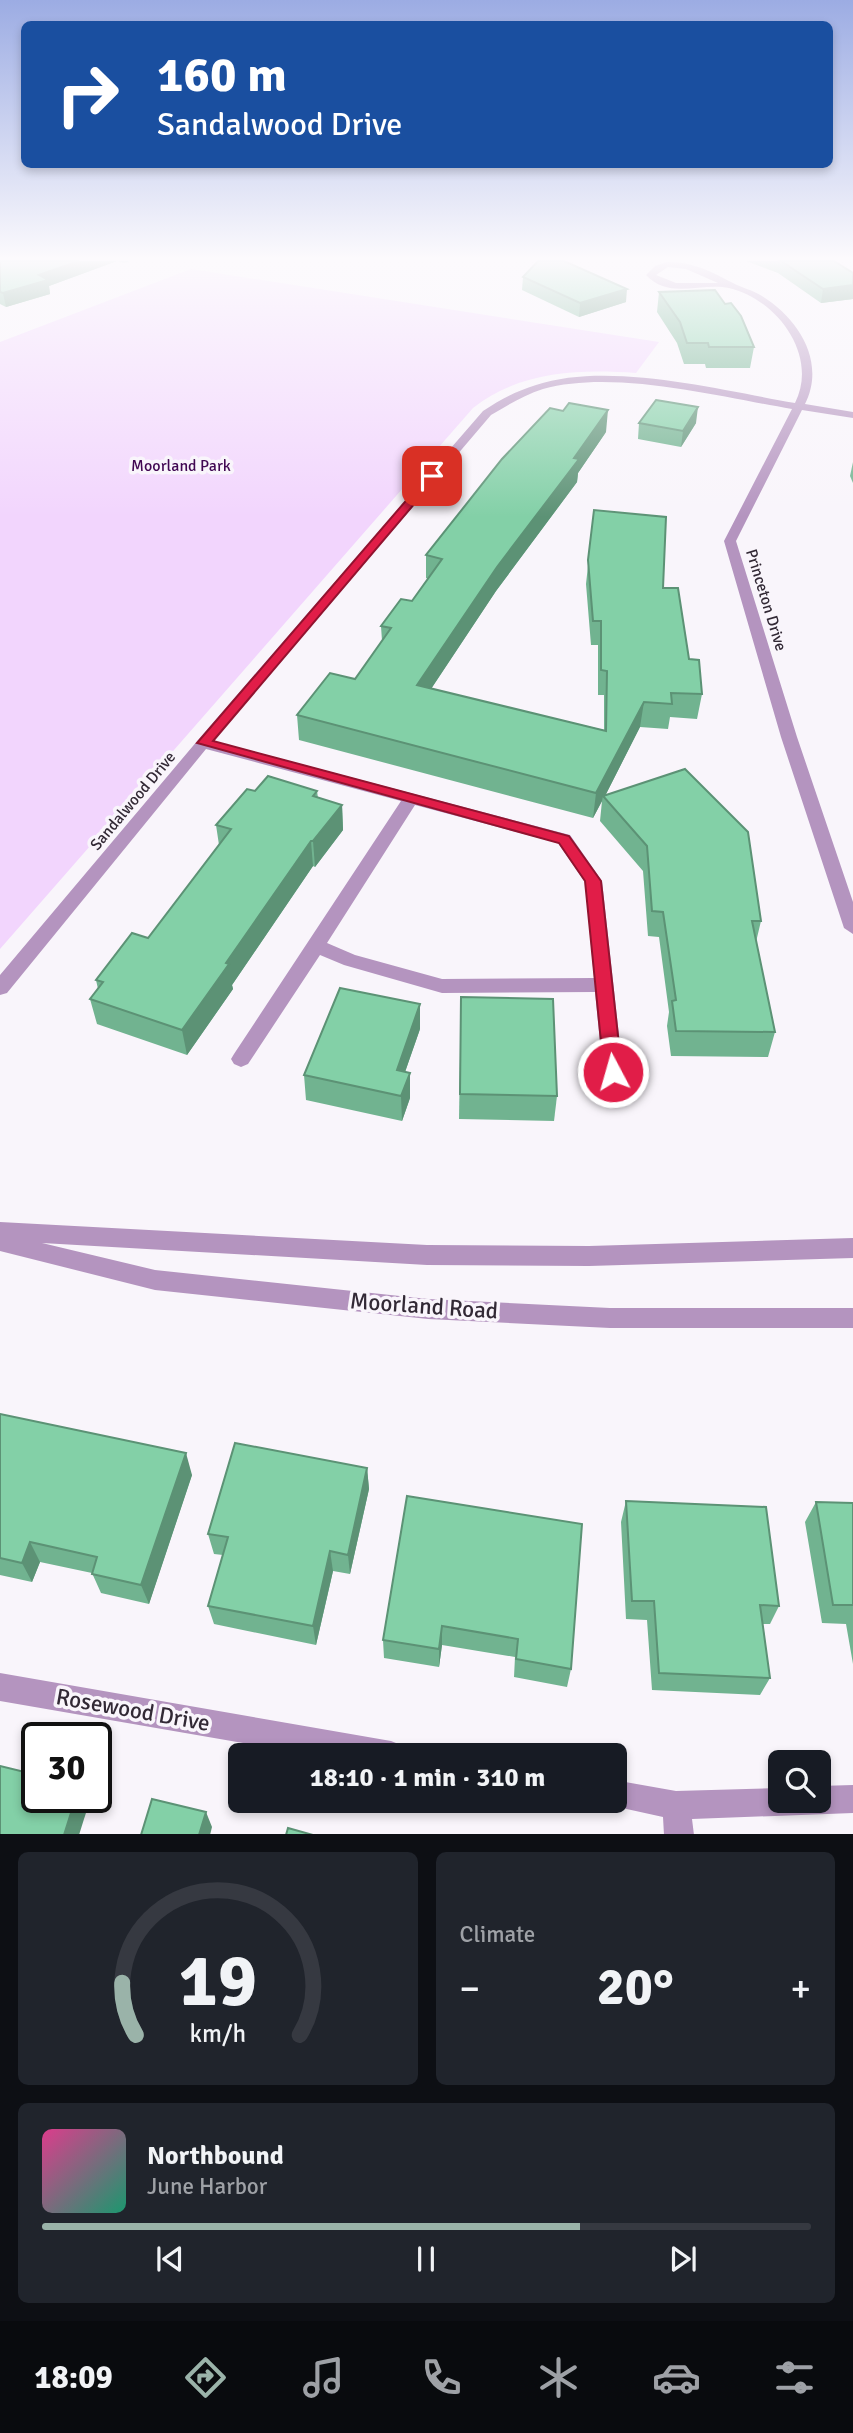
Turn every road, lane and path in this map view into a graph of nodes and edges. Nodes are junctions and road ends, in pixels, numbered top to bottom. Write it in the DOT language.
graph roads {
  1 [pos="802,346"];
  2 [pos="799,407"];
  3 [pos="853,415"];
  4 [pos="204,743"];
  5 [pos="411,798"];
  6 [pos="853,928"];
  7 [pos="316,946"];
  8 [pos="604,985"];
  9 [pos="0,988"];
  10 [pos="241,1059"];
  11 [pos="613,1072"];
  12 [pos="0,1231"];
  13 [pos="0,1242"];
  14 [pos="853,1248"];
  15 [pos="853,1318"];
  16 [pos="0,1687"];
  17 [pos="322,1743"];
  18 [pos="627,1796"];
  19 [pos="853,1799"];
  20 [pos="831,1800"];
  21 [pos="768,1802"];
  22 [pos="676,1805"];
  23 [pos="679,1834"];
  1 -- 2 [label="street, Princeton Drive"];
  2 -- 3 [label="street, Sandalwood Drive"];
  2 -- 4 [label="street, Sandalwood Drive"];
  2 -- 6 [label="street, Princeton Drive"];
  4 -- 5 [label="street"];
  4 -- 9 [label="street, Sandalwood Drive"];
  5 -- 7 [label="street"];
  5 -- 8 [label="street"];
  7 -- 8 [label="street"];
  7 -- 10 [label="street"];
  8 -- 11 [label="street"];
  12 -- 14 [label="street"];
  13 -- 15 [label="street, Moorland Road"];
  16 -- 17 [label="street, Rosewood Drive"];
  18 -- 22 [label="street"];
  19 -- 20 [label="street"];
  21 -- 22 [label="street"];
  22 -- 23 [label="street"];
}
